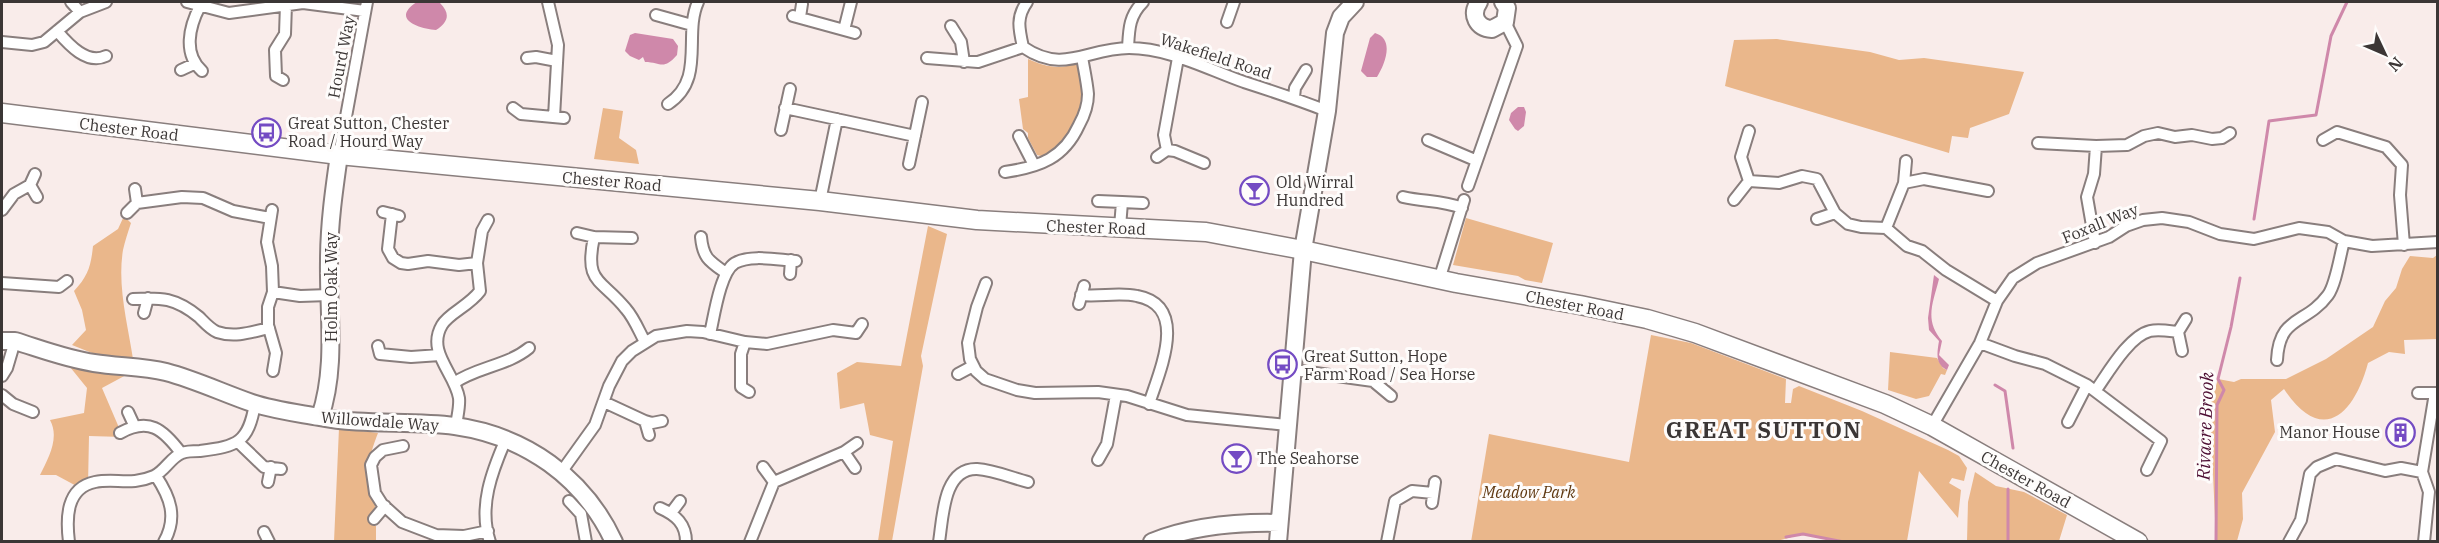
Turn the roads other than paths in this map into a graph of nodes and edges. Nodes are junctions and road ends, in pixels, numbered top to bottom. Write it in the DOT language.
graph roads {
  1 [pos="71,2"];
  2 [pos="106,2"];
  3 [pos="187,2"];
  4 [pos="548,2"];
  5 [pos="698,2"];
  6 [pos="851,2"];
  7 [pos="1028,2"];
  8 [pos="1143,2"];
  9 [pos="1234,2"];
  10 [pos="1355,2"];
  11 [pos="1479,2"];
  12 [pos="286,4"];
  13 [pos="802,4"];
  14 [pos="200,6"];
  15 [pos="366,6"];
  16 [pos="1507,8"];
  17 [pos="80,12"];
  18 [pos="656,15"];
  19 [pos="1227,22"];
  20 [pos="692,25"];
  21 [pos="951,26"];
  22 [pos="57,31"];
  23 [pos="2,42"];
  24 [pos="1023,47"];
  25 [pos="1128,48"];
  26 [pos="532,55"];
  27 [pos="1082,57"];
  28 [pos="927,58"];
  29 [pos="1178,58"];
  30 [pos="102,60"];
  31 [pos="557,61"];
  32 [pos="964,62"];
  33 [pos="181,69"];
  34 [pos="1306,70"];
  35 [pos="275,80"];
  36 [pos="790,89"];
  37 [pos="1294,97"];
  38 [pos="922,102"];
  39 [pos="668,104"];
  40 [pos="513,108"];
  41 [pos="785,108"];
  42 [pos="1327,111"];
  43 [pos="2,113"];
  44 [pos="837,119"];
  45 [pos="780,130"];
  46 [pos="1749,131"];
  47 [pos="2230,133"];
  48 [pos="915,136"];
  49 [pos="1019,136"];
  50 [pos="2212,139"];
  51 [pos="1428,140"];
  52 [pos="2323,140"];
  53 [pos="2038,143"];
  54 [pos="2096,146"];
  55 [pos="1167,150"];
  56 [pos="2221,150"];
  57 [pos="339,155"];
  58 [pos="1157,157"];
  59 [pos="1476,160"];
  60 [pos="1906,161"];
  61 [pos="1204,163"];
  62 [pos="909,164"];
  63 [pos="1034,165"];
  64 [pos="1005,172"];
  65 [pos="35,174"];
  66 [pos="1749,181"];
  67 [pos="1904,183"];
  68 [pos="30,185"];
  69 [pos="1468,186"];
  70 [pos="135,189"];
  71 [pos="1988,191"];
  72 [pos="37,197"];
  73 [pos="1403,197"];
  74 [pos="1734,200"];
  75 [pos="819,201"];
  76 [pos="1098,201"];
  77 [pos="1122,202"];
  78 [pos="137,203"];
  79 [pos="1143,203"];
  80 [pos="2,210"];
  81 [pos="127,213"];
  82 [pos="1835,213"];
  83 [pos="391,214"];
  84 [pos="1817,219"];
  85 [pos="488,220"];
  86 [pos="1120,227"];
  87 [pos="1886,228"];
  88 [pos="578,232"];
  89 [pos="594,237"];
  90 [pos="701,237"];
  91 [pos="632,238"];
  92 [pos="2344,242"];
  93 [pos="2438,242"];
  94 [pos="2095,243"];
  95 [pos="2404,245"];
  96 [pos="1303,250"];
  97 [pos="477,263"];
  98 [pos="726,273"];
  99 [pos="790,274"];
  100 [pos="1439,280"];
  101 [pos="2,283"];
  102 [pos="987,283"];
  103 [pos="63,289"];
  104 [pos="273,292"];
  105 [pos="329,295"];
  106 [pos="1081,295"];
  107 [pos="148,298"];
  108 [pos="133,299"];
  109 [pos="1997,301"];
  110 [pos="978,303"];
  111 [pos="989,308"];
  112 [pos="144,313"];
  113 [pos="2186,319"];
  114 [pos="269,328"];
  115 [pos="2178,332"];
  116 [pos="710,334"];
  117 [pos="859,334"];
  118 [pos="8,341"];
  119 [pos="645,342"];
  120 [pos="745,342"];
  121 [pos="1980,343"];
  122 [pos="529,348"];
  123 [pos="2182,351"];
  124 [pos="379,355"];
  125 [pos="440,355"];
  126 [pos="2277,360"];
  127 [pos="973,366"];
  128 [pos="1294,370"];
  129 [pos="273,371"];
  130 [pos="958,374"];
  131 [pos="2,376"];
  132 [pos="454,383"];
  133 [pos="2091,387"];
  134 [pos="740,391"];
  135 [pos="2418,393"];
  136 [pos="2436,393"];
  137 [pos="2,395"];
  138 [pos="1116,395"];
  139 [pos="1391,396"];
  140 [pos="604,402"];
  141 [pos="255,404"];
  142 [pos="1149,404"];
  143 [pos="33,412"];
  144 [pos="128,412"];
  145 [pos="320,417"];
  146 [pos="645,421"];
  147 [pos="662,421"];
  148 [pos="2068,422"];
  149 [pos="134,425"];
  150 [pos="1287,425"];
  151 [pos="456,426"];
  152 [pos="1932,426"];
  153 [pos="120,432"];
  154 [pos="649,435"];
  155 [pos="506,439"];
  156 [pos="238,442"];
  157 [pos="857,443"];
  158 [pos="403,446"];
  159 [pos="844,452"];
  160 [pos="181,453"];
  161 [pos="1098,460"];
  162 [pos="763,467"];
  163 [pos="855,468"];
  164 [pos="2147,470"];
  165 [pos="562,471"];
  166 [pos="2422,472"];
  167 [pos="156,476"];
  168 [pos="268,482"];
  169 [pos="774,482"];
  170 [pos="1028,482"];
  171 [pos="2433,492"];
  172 [pos="1433,493"];
  173 [pos="570,501"];
  174 [pos="680,501"];
  175 [pos="385,506"];
  176 [pos="660,508"];
  177 [pos="671,513"];
  178 [pos="374,519"];
  179 [pos="1278,523"];
  180 [pos="489,536"];
  181 [pos="2131,540"];
  182 [pos="165,541"];
  183 [pos="1156,541"];
  184 [pos="69,542"];
  185 [pos="586,542"];
  186 [pos="614,542"];
  187 [pos="686,542"];
  188 [pos="750,542"];
  189 [pos="939,542"];
  190 [pos="1278,542"];
  191 [pos="1387,542"];
  192 [pos="2289,542"];
  193 [pos="2424,542"];
  1 -- 17 [label="street"];
  2 -- 17 [label="street"];
  3 -- 14 [label="street"];
  4 -- 31 [label="street"];
  5 -- 20 [label="street"];
  6 -- 13 [label="street"];
  7 -- 24 [label="street"];
  8 -- 25 [label="street"];
  9 -- 19 [label="street"];
  10 -- 42 [label="street"];
  11 -- 16 [label="street"];
  12 -- 14 [label="street"];
  12 -- 15 [label="street"];
  12 -- 35 [label="street"];
  14 -- 33 [label="street"];
  15 -- 57 [label="street, Hourd Way"];
  16 -- 59 [label="street"];
  17 -- 22 [label="street"];
  18 -- 20 [label="street"];
  20 -- 39 [label="street"];
  21 -- 32 [label="street"];
  22 -- 23 [label="street"];
  22 -- 30 [label="street"];
  24 -- 27 [label="street, Wakefield Road"];
  24 -- 32 [label="street"];
  25 -- 27 [label="street, Wakefield Road"];
  25 -- 29 [label="street, Wakefield Road"];
  26 -- 31 [label="street"];
  27 -- 63 [label="street"];
  28 -- 32 [label="street"];
  29 -- 37 [label="street, Wakefield Road"];
  29 -- 55 [label="street"];
  31 -- 40 [label="street"];
  34 -- 37 [label="street"];
  36 -- 41 [label="street"];
  37 -- 42 [label="street, Wakefield Road"];
  38 -- 48 [label="street"];
  41 -- 44 [label="street"];
  41 -- 45 [label="street"];
  42 -- 96 [label="street"];
  43 -- 57 [label="main road, Chester Road"];
  44 -- 48 [label="street"];
  44 -- 75 [label="street"];
  46 -- 66 [label="street"];
  47 -- 50 [label="street"];
  48 -- 62 [label="street"];
  49 -- 63 [label="street"];
  50 -- 54 [label="street"];
  50 -- 56 [label="street"];
  51 -- 59 [label="street"];
  52 -- 95 [label="street"];
  53 -- 54 [label="street"];
  54 -- 94 [label="street"];
  55 -- 58 [label="street"];
  55 -- 61 [label="street"];
  57 -- 75 [label="main road, Chester Road"];
  57 -- 105 [label="street, Holm Oak Way"];
  59 -- 69 [label="street"];
  60 -- 67 [label="street"];
  63 -- 64 [label="street"];
  65 -- 68 [label="street"];
  66 -- 74 [label="street"];
  66 -- 82 [label="street"];
  67 -- 71 [label="street"];
  67 -- 87 [label="street"];
  68 -- 72 [label="street"];
  68 -- 80 [label="street"];
  70 -- 78 [label="street"];
  73 -- 100 [label="street"];
  75 -- 86 [label="main road, Chester Road"];
  76 -- 77 [label="street"];
  77 -- 79 [label="street"];
  77 -- 86 [label="street"];
  78 -- 81 [label="street"];
  78 -- 104 [label="street"];
  82 -- 84 [label="street"];
  82 -- 87 [label="street"];
  83 -- 97 [label="street"];
  85 -- 97 [label="street"];
  86 -- 96 [label="main road, Chester Road"];
  87 -- 109 [label="street"];
  88 -- 89 [label="street"];
  89 -- 91 [label="street"];
  89 -- 119 [label="street"];
  90 -- 98 [label="street"];
  92 -- 94 [label="street, Foxall Way"];
  92 -- 95 [label="street, Foxall Way"];
  92 -- 126 [label="street"];
  93 -- 95 [label="street, Foxall Way"];
  94 -- 109 [label="street, Foxall Way"];
  96 -- 100 [label="main road, Chester Road"];
  96 -- 128 [label="street"];
  97 -- 125 [label="street"];
  98 -- 99 [label="street"];
  98 -- 116 [label="street"];
  100 -- 152 [label="main road, Chester Road"];
  101 -- 103 [label="street"];
  102 -- 110 [label="street"];
  104 -- 105 [label="street"];
  104 -- 114 [label="street"];
  105 -- 145 [label="street, Holm Oak Way"];
  106 -- 142 [label="street"];
  107 -- 108 [label="street"];
  107 -- 112 [label="street"];
  107 -- 114 [label="street"];
  109 -- 121 [label="street, Foxall Way"];
  110 -- 111 [label="street"];
  110 -- 127 [label="street"];
  113 -- 115 [label="street"];
  114 -- 129 [label="street"];
  115 -- 123 [label="street"];
  115 -- 133 [label="street"];
  116 -- 119 [label="street"];
  116 -- 120 [label="street"];
  117 -- 120 [label="street"];
  118 -- 131 [label="street"];
  118 -- 141 [label="street, Willowdale Way"];
  119 -- 140 [label="street"];
  120 -- 134 [label="street"];
  121 -- 133 [label="street"];
  121 -- 152 [label="street, Foxall Way"];
  122 -- 132 [label="street"];
  124 -- 125 [label="street"];
  125 -- 132 [label="street"];
  127 -- 130 [label="street"];
  127 -- 138 [label="street"];
  128 -- 139 [label="street"];
  128 -- 150 [label="street"];
  132 -- 151 [label="street"];
  133 -- 148 [label="street"];
  133 -- 164 [label="street"];
  135 -- 136 [label="street"];
  136 -- 166 [label="street"];
  137 -- 143 [label="street"];
  138 -- 142 [label="street"];
  138 -- 161 [label="street"];
  140 -- 146 [label="street"];
  140 -- 165 [label="street"];
  141 -- 145 [label="street, Willowdale Way"];
  141 -- 156 [label="street"];
  142 -- 150 [label="street"];
  144 -- 149 [label="street"];
  145 -- 151 [label="street, Willowdale Way"];
  146 -- 147 [label="street"];
  146 -- 154 [label="street"];
  149 -- 153 [label="street"];
  149 -- 160 [label="street"];
  150 -- 179 [label="street"];
  151 -- 155 [label="street, Willowdale Way"];
  152 -- 181 [label="main road, Chester Road"];
  155 -- 165 [label="street, Willowdale Way"];
  155 -- 180 [label="street"];
  156 -- 160 [label="street"];
  156 -- 168 [label="street"];
  157 -- 159 [label="street"];
  158 -- 175 [label="street"];
  159 -- 163 [label="street"];
  159 -- 169 [label="street"];
  160 -- 167 [label="street"];
  162 -- 169 [label="street"];
  165 -- 186 [label="street, Willowdale Way"];
  166 -- 171 [label="street"];
  166 -- 192 [label="street"];
  167 -- 182 [label="street"];
  167 -- 184 [label="street"];
  169 -- 188 [label="street"];
  170 -- 189 [label="street"];
  171 -- 193 [label="street"];
  172 -- 191 [label="street"];
  173 -- 185 [label="street"];
  174 -- 177 [label="street"];
  175 -- 178 [label="street"];
  175 -- 180 [label="street"];
  176 -- 177 [label="street"];
  177 -- 187 [label="street"];
  179 -- 183 [label="street"];
  179 -- 190 [label="street"];
}
